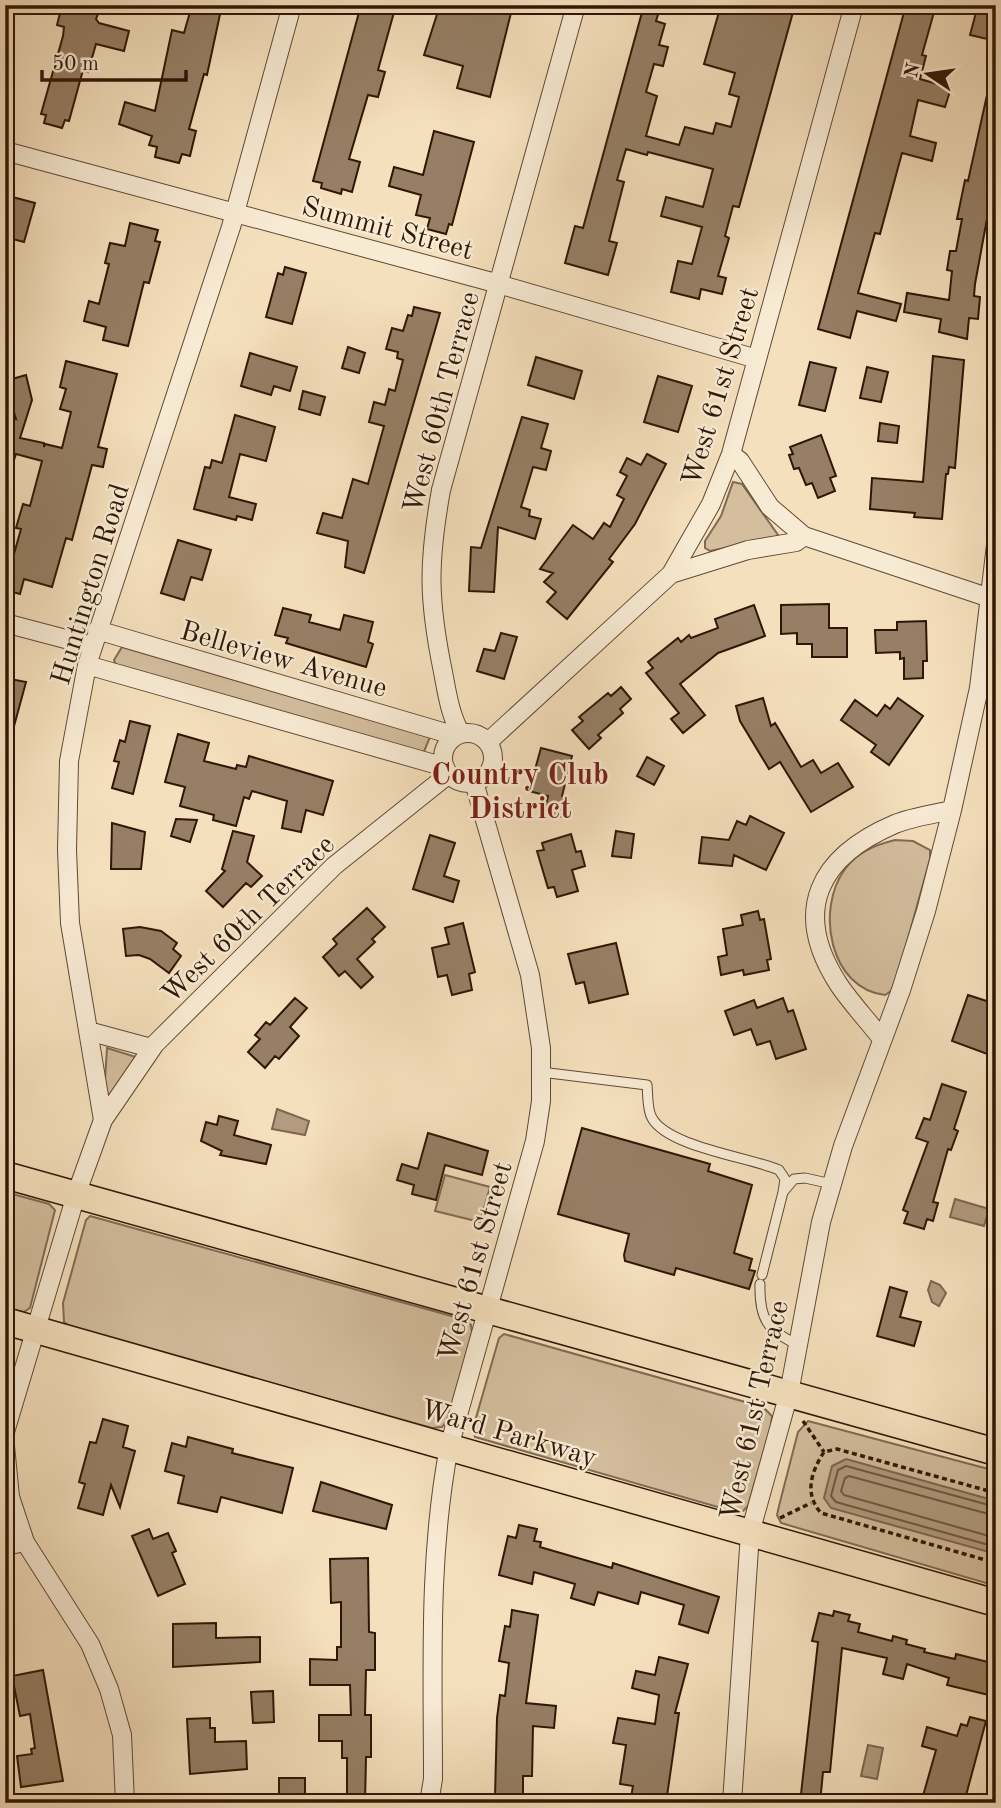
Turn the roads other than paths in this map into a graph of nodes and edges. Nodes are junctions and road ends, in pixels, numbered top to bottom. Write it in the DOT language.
graph roads {
  1 [pos="292,5"];
  2 [pos="576,5"];
  3 [pos="854,5"];
  4 [pos="5,151"];
  5 [pos="235,213"];
  6 [pos="498,284"];
  7 [pos="757,359"];
  8 [pos="731,454"];
  9 [pos="804,536"];
  10 [pos="996,545"];
  11 [pos="671,574"];
  12 [pos="993,599"];
  13 [pos="5,623"];
  14 [pos="94,638"];
  15 [pos="87,665"];
  16 [pos="458,735"];
  17 [pos="488,742"];
  18 [pos="447,771"];
  19 [pos="474,782"];
  20 [pos="952,810"];
  21 [pos="88,1031"];
  22 [pos="882,1040"];
  23 [pos="151,1048"];
  24 [pos="541,1072"];
  25 [pos="103,1120"];
  26 [pos="5,1175"];
  27 [pos="832,1184"];
  28 [pos="783,1192"];
  29 [pos="76,1195"];
  30 [pos="489,1309"];
  31 [pos="5,1321"];
  32 [pos="36,1330"];
  33 [pos="798,1345"];
  34 [pos="789,1393"];
  35 [pos="5,1432"];
  36 [pos="5,1446"];
  37 [pos="449,1447"];
  38 [pos="996,1452"];
  39 [pos="750,1533"];
  40 [pos="25,1542"];
  41 [pos="5,1546"];
  42 [pos="996,1603"];
  43 [pos="125,1803"];
  44 [pos="429,1803"];
  45 [pos="732,1803"];
  1 -- 5 [label="street, Huntington Road"];
  2 -- 6 [label="street, West 60th Terrace"];
  3 -- 7 [label="street, West 61st Street"];
  4 -- 5 [label="street, Summit Street"];
  5 -- 6 [label="street, Summit Street"];
  5 -- 14 [label="street, Huntington Road"];
  6 -- 7 [label="street, Summit Street"];
  6 -- 16 [label="street, West 60th Terrace"];
  7 -- 8 [label="street, West 61st Street"];
  8 -- 9 [label="street"];
  8 -- 11 [label="street, West 61st Street"];
  9 -- 11 [label="street"];
  9 -- 12 [label="street"];
  10 -- 12 [label="street, West 61st Terrace"];
  11 -- 17 [label="street, West 61st Street"];
  12 -- 20 [label="street, West 61st Terrace"];
  13 -- 14 [label="street, Belleview Avenue"];
  14 -- 15 [label="street, Huntington Road"];
  14 -- 16 [label="street, Belleview Avenue"];
  15 -- 18 [label="street"];
  15 -- 21 [label="street, Huntington Road"];
  16 -- 17 [label="street"];
  16 -- 18 [label="street"];
  17 -- 19 [label="street"];
  18 -- 19 [label="street"];
  18 -- 23 [label="street, West 60th Terrace"];
  19 -- 24 [label="street, West 61st Street"];
  20 -- 22 [label="street, West 61st Terrace"];
  20 -- 22 [label="street"];
  21 -- 23 [label="street"];
  21 -- 25 [label="street, Huntington Road"];
  22 -- 27 [label="street, West 61st Terrace"];
  23 -- 25 [label="street, West 60th Terrace"];
  24 -- 28 [label="lane"];
  24 -- 30 [label="street, West 61st Street"];
  25 -- 29 [label="street, Huntington Road"];
  26 -- 29 [label="main road"];
  27 -- 28 [label="lane"];
  27 -- 33 [label="street, West 61st Terrace"];
  28 -- 33 [label="lane"];
  29 -- 30 [label="main road"];
  29 -- 32 [label="street, Huntington Road"];
  30 -- 34 [label="main road"];
  30 -- 37 [label="street, West 61st Street"];
  31 -- 32 [label="main road, Ward Parkway"];
  32 -- 35 [label="street, Huntington Road"];
  32 -- 37 [label="main road, Ward Parkway"];
  33 -- 34 [label="street, West 61st Terrace"];
  34 -- 38 [label="main road"];
  34 -- 39 [label="street, West 61st Terrace"];
  36 -- 40 [label="street"];
  37 -- 39 [label="main road, Ward Parkway"];
  37 -- 44 [label="street, West 61st Street"];
  39 -- 42 [label="main road, Ward Parkway"];
  39 -- 45 [label="street, West 61st Terrace"];
  40 -- 41 [label="street"];
  40 -- 43 [label="street"];
}
